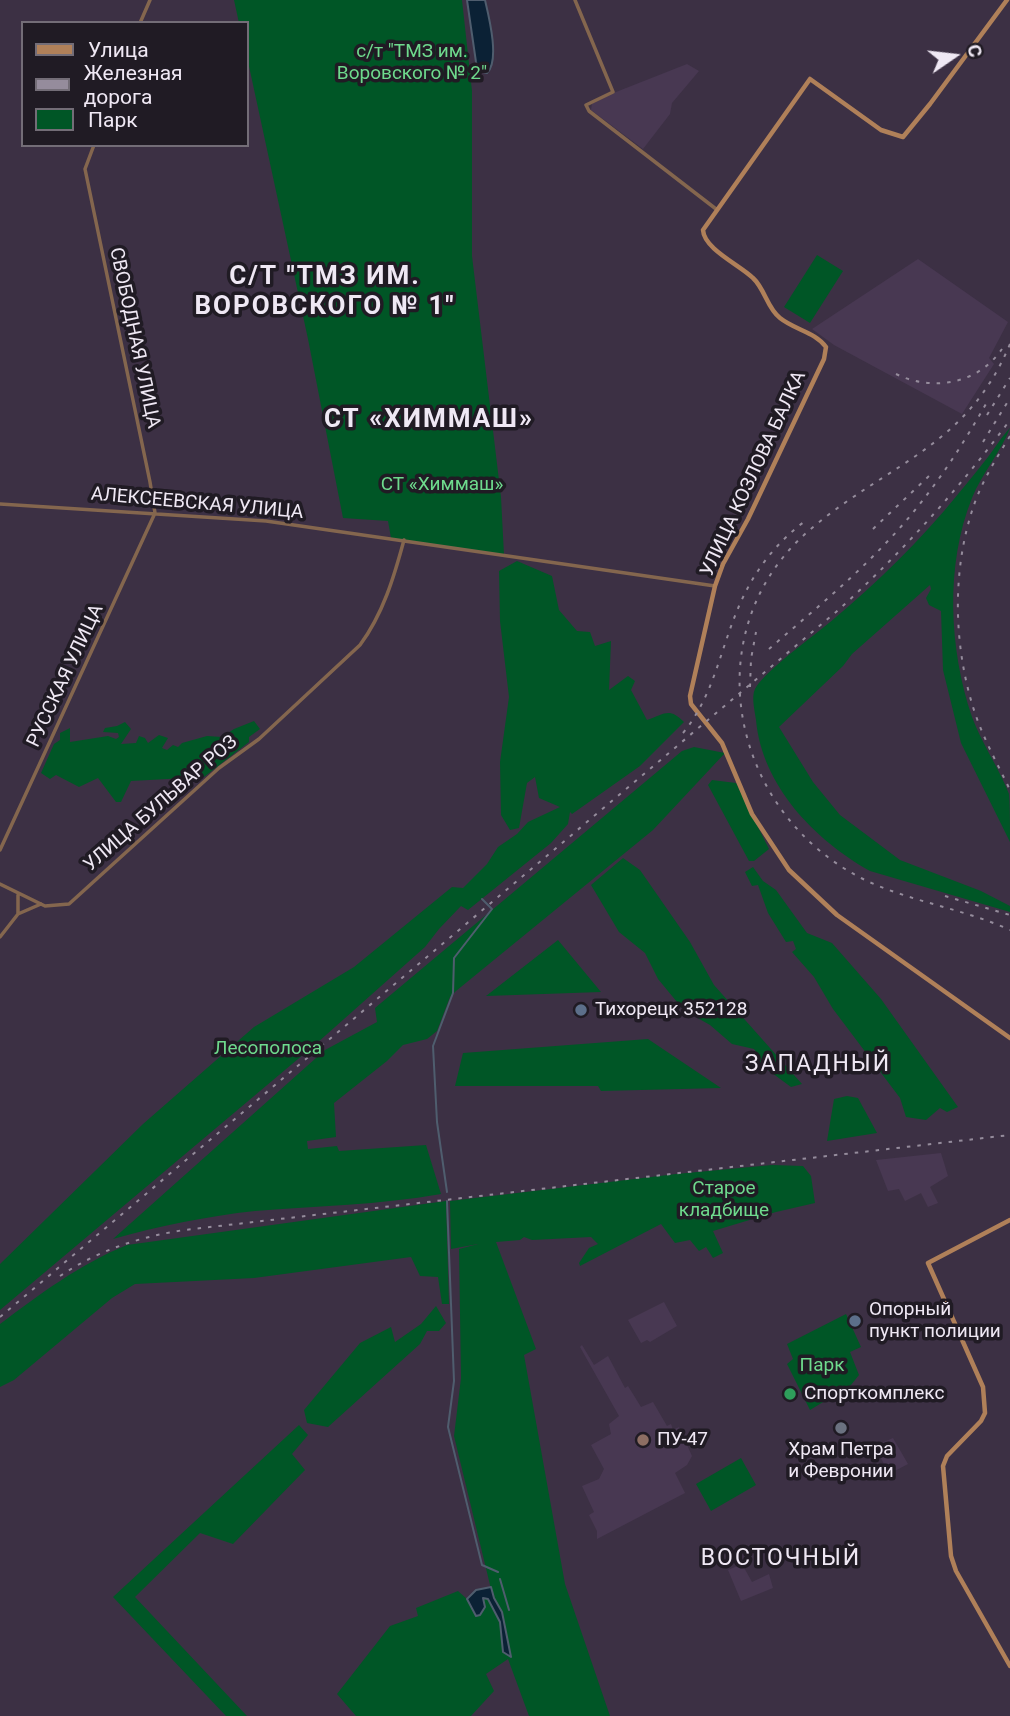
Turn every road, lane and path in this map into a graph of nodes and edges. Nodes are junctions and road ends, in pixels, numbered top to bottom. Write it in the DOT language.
graph roads {
  1 [pos="150,0"];
  2 [pos="575,0"];
  3 [pos="1007,0"];
  4 [pos="141,21"];
  5 [pos="93,147"];
  6 [pos="716,209"];
  7 [pos="0,504"];
  8 [pos="155,513"];
  9 [pos="404,540"];
  10 [pos="715,586"];
  11 [pos="0,850"];
  12 [pos="0,884"];
  13 [pos="18,895"];
  14 [pos="41,904"];
  15 [pos="18,914"];
  16 [pos="0,937"];
  17 [pos="1010,1038"];
  18 [pos="1010,1220"];
  19 [pos="1010,1666"];
  1 -- 4 [label="street"];
  2 -- 6 [label="street"];
  3 -- 6 [label="main road"];
  5 -- 8 [label="street, СВОБОДНАЯ УЛИЦА"];
  6 -- 10 [label="main road, УЛИЦА КОЗЛОВА БАЛКА"];
  7 -- 8 [label="street, АЛЕКСЕЕВСКАЯ УЛИЦА"];
  8 -- 9 [label="street, АЛЕКСЕЕВСКАЯ УЛИЦА"];
  8 -- 11 [label="street, РУССКАЯ УЛИЦА"];
  9 -- 10 [label="street, АЛЕКСЕЕВСКАЯ УЛИЦА"];
  9 -- 14 [label="street, УЛИЦА БУЛЬВАР РОЗ"];
  10 -- 17 [label="main road, УЛИЦА КОЗЛОВА БАЛКА"];
  12 -- 13 [label="street"];
  13 -- 14 [label="street"];
  13 -- 15 [label="street"];
  14 -- 15 [label="street"];
  15 -- 16 [label="street"];
  18 -- 19 [label="main road"];
}
